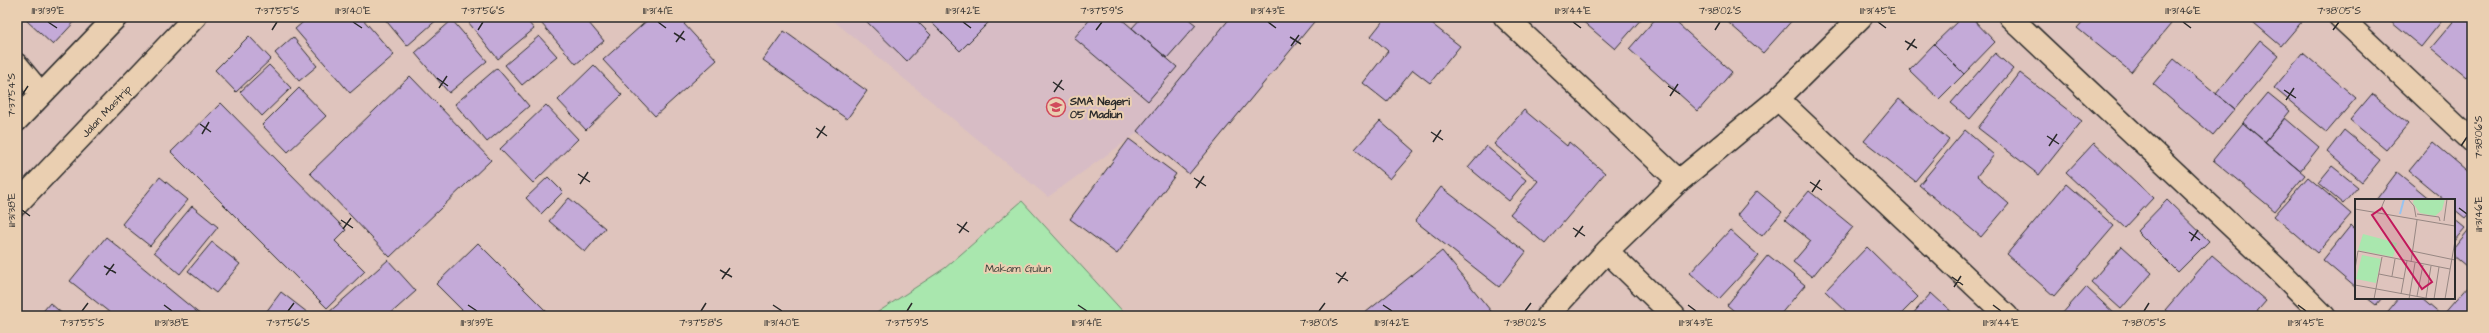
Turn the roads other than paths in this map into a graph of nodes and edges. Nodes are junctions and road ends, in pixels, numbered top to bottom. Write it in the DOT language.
graph roads {
  1 [pos="116,17"];
  2 [pos="194,17"];
  3 [pos="1505,17"];
  4 [pos="1861,17"];
  5 [pos="2010,17"];
  6 [pos="2340,17"];
  7 [pos="17,64"];
  8 [pos="41,94"];
  9 [pos="1778,99"];
  10 [pos="17,120"];
  11 [pos="2472,141"];
  12 [pos="1679,181"];
  13 [pos="17,204"];
  14 [pos="1607,252"];
  15 [pos="1547,316"];
  16 [pos="1674,316"];
  17 [pos="2007,316"];
  18 [pos="2324,316"];
  1 -- 8 [label="street"];
  2 -- 13 [label="street, Jalan Mastrip"];
  3 -- 12 [label="street"];
  4 -- 9 [label="street"];
  5 -- 18 [label="street"];
  6 -- 11 [label="street"];
  7 -- 8 [label="street"];
  8 -- 10 [label="street"];
  9 -- 12 [label="street"];
  9 -- 17 [label="street"];
  12 -- 14 [label="street"];
  14 -- 15 [label="street"];
  14 -- 16 [label="street"];
}
